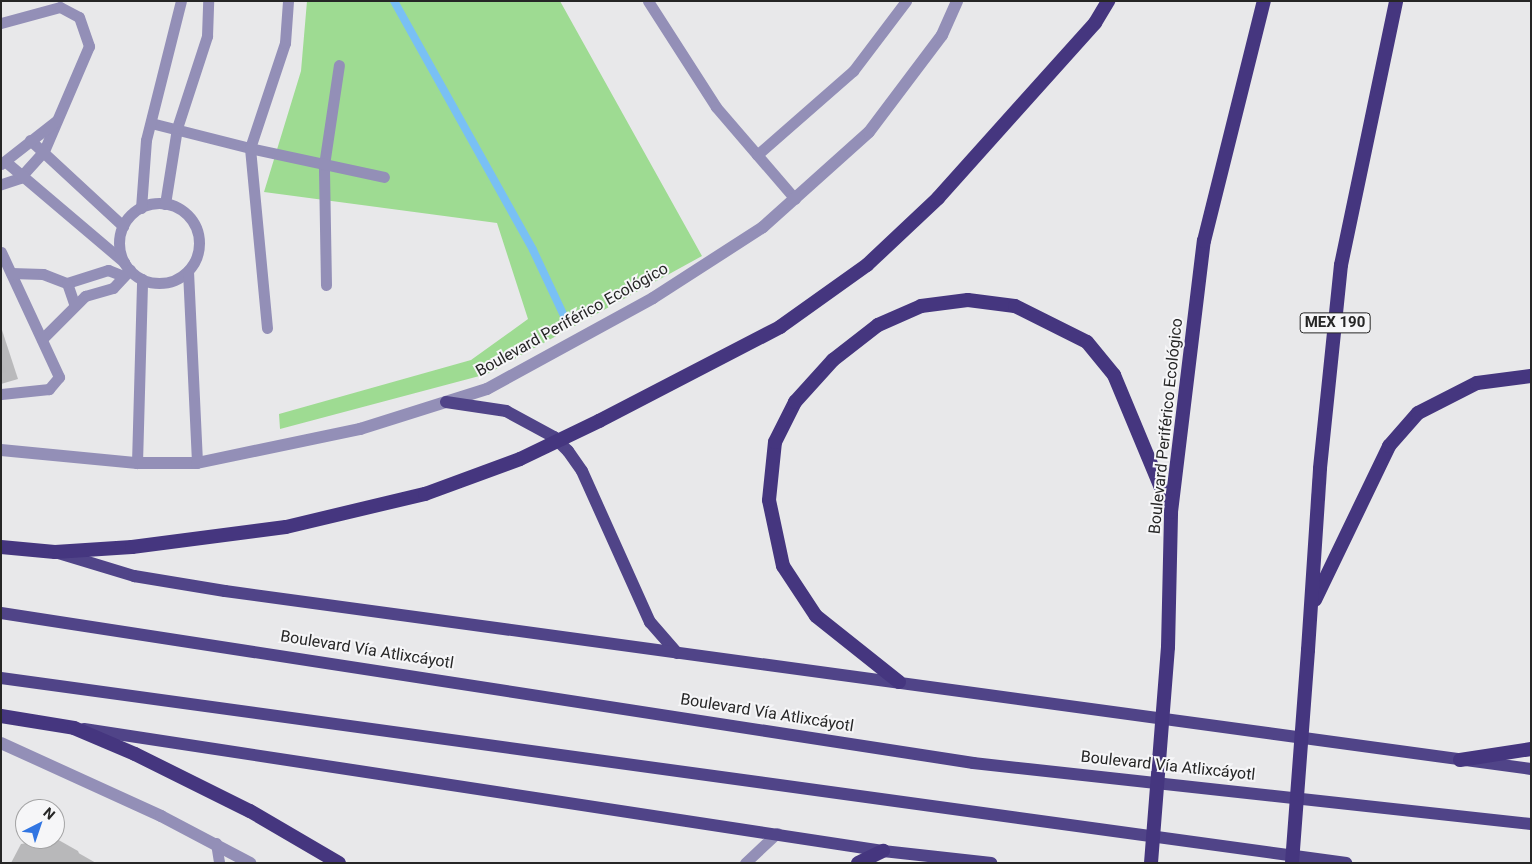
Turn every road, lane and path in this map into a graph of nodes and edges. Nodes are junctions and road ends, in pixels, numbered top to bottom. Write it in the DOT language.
graph roads {
  1 [pos="181,1"];
  2 [pos="208,1"];
  3 [pos="288,1"];
  4 [pos="648,1"];
  5 [pos="906,1"];
  6 [pos="957,1"];
  7 [pos="1108,1"];
  8 [pos="1264,1"];
  9 [pos="1396,1"];
  10 [pos="1,23"];
  11 [pos="339,65"];
  12 [pos="56,121"];
  13 [pos="150,123"];
  14 [pos="177,128"];
  15 [pos="30,140"];
  16 [pos="250,148"];
  17 [pos="44,151"];
  18 [pos="758,155"];
  19 [pos="4,163"];
  20 [pos="324,165"];
  21 [pos="384,177"];
  22 [pos="20,178"];
  23 [pos="1,184"];
  24 [pos="795,199"];
  25 [pos="165,204"];
  26 [pos="141,208"];
  27 [pos="123,226"];
  28 [pos="1,252"];
  29 [pos="125,269"];
  30 [pos="188,271"];
  31 [pos="11,273"];
  32 [pos="142,279"];
  33 [pos="67,284"];
  34 [pos="326,285"];
  35 [pos="75,306"];
  36 [pos="267,328"];
  37 [pos="42,339"];
  38 [pos="1531,376"];
  39 [pos="1,394"];
  40 [pos="446,402"];
  41 [pos="1,450"];
  42 [pos="137,463"];
  43 [pos="197,463"];
  44 [pos="1172,512"];
  45 [pos="1,547"];
  46 [pos="55,552"];
  47 [pos="1311,607"];
  48 [pos="1,613"];
  49 [pos="677,653"];
  50 [pos="1,678"];
  51 [pos="899,682"];
  52 [pos="1,716"];
  53 [pos="74,728"];
  54 [pos="1,744"];
  55 [pos="1531,749"];
  56 [pos="1460,760"];
  57 [pos="1531,769"];
  58 [pos="1531,824"];
  59 [pos="777,833"];
  60 [pos="216,843"];
  61 [pos="883,851"];
  62 [pos="219,863"];
  63 [pos="250,863"];
  64 [pos="338,863"];
  65 [pos="746,863"];
  66 [pos="858,863"];
  67 [pos="991,863"];
  68 [pos="1151,863"];
  69 [pos="1292,863"];
  70 [pos="1346,863"];
  1 -- 13 [label="lane"];
  2 -- 14 [label="lane"];
  3 -- 16 [label="lane"];
  4 -- 18 [label="lane"];
  5 -- 18 [label="lane"];
  6 -- 24 [label="street, Boulevard Periférico Ecológico"];
  7 -- 46 [label="highway, bridge"];
  8 -- 44 [label="highway, Boulevard Periférico Ecológico"];
  9 -- 47 [label="highway, MEX 190"];
  10 -- 12 [label="lane"];
  11 -- 20 [label="lane"];
  12 -- 15 [label="lane"];
  12 -- 17 [label="lane"];
  13 -- 14 [label="lane"];
  13 -- 26 [label="lane"];
  14 -- 16 [label="lane"];
  14 -- 25 [label="lane"];
  15 -- 17 [label="lane"];
  15 -- 19 [label="lane"];
  16 -- 20 [label="lane"];
  16 -- 36 [label="lane"];
  17 -- 22 [label="lane"];
  17 -- 27 [label="lane"];
  18 -- 24 [label="lane"];
  19 -- 22 [label="lane"];
  20 -- 21 [label="lane"];
  20 -- 34 [label="lane"];
  22 -- 23 [label="lane"];
  22 -- 29 [label="lane"];
  24 -- 40 [label="street, Boulevard Periférico Ecológico"];
  25 -- 26 [label="lane"];
  25 -- 30 [label="lane"];
  26 -- 27 [label="lane"];
  27 -- 29 [label="lane"];
  28 -- 31 [label="lane"];
  29 -- 32 [label="lane"];
  29 -- 33 [label="lane"];
  29 -- 35 [label="lane"];
  30 -- 32 [label="lane"];
  30 -- 43 [label="lane"];
  31 -- 33 [label="lane"];
  31 -- 37 [label="lane"];
  32 -- 42 [label="lane"];
  33 -- 35 [label="lane"];
  35 -- 37 [label="lane"];
  37 -- 39 [label="lane"];
  38 -- 47 [label="highway"];
  40 -- 43 [label="street, Boulevard Periférico Ecológico"];
  40 -- 49 [label="main road"];
  41 -- 42 [label="street, Boulevard Periférico Ecológico"];
  42 -- 43 [label="street, Boulevard Periférico Ecológico"];
  44 -- 51 [label="highway"];
  44 -- 68 [label="highway, Boulevard Periférico Ecológico, bridge"];
  45 -- 46 [label="highway"];
  46 -- 49 [label="main road"];
  47 -- 69 [label="highway, MEX 190, bridge"];
  48 -- 58 [label="main road, Boulevard Vía Atlixcáyotl"];
  49 -- 51 [label="main road"];
  50 -- 70 [label="main road"];
  51 -- 56 [label="main road"];
  52 -- 53 [label="highway"];
  53 -- 59 [label="main road"];
  53 -- 64 [label="highway"];
  54 -- 60 [label="street"];
  55 -- 56 [label="highway"];
  56 -- 57 [label="main road"];
  59 -- 61 [label="main road"];
  59 -- 65 [label="lane"];
  60 -- 62 [label="lane"];
  60 -- 63 [label="street"];
  61 -- 66 [label="highway"];
  61 -- 67 [label="main road"];
}
